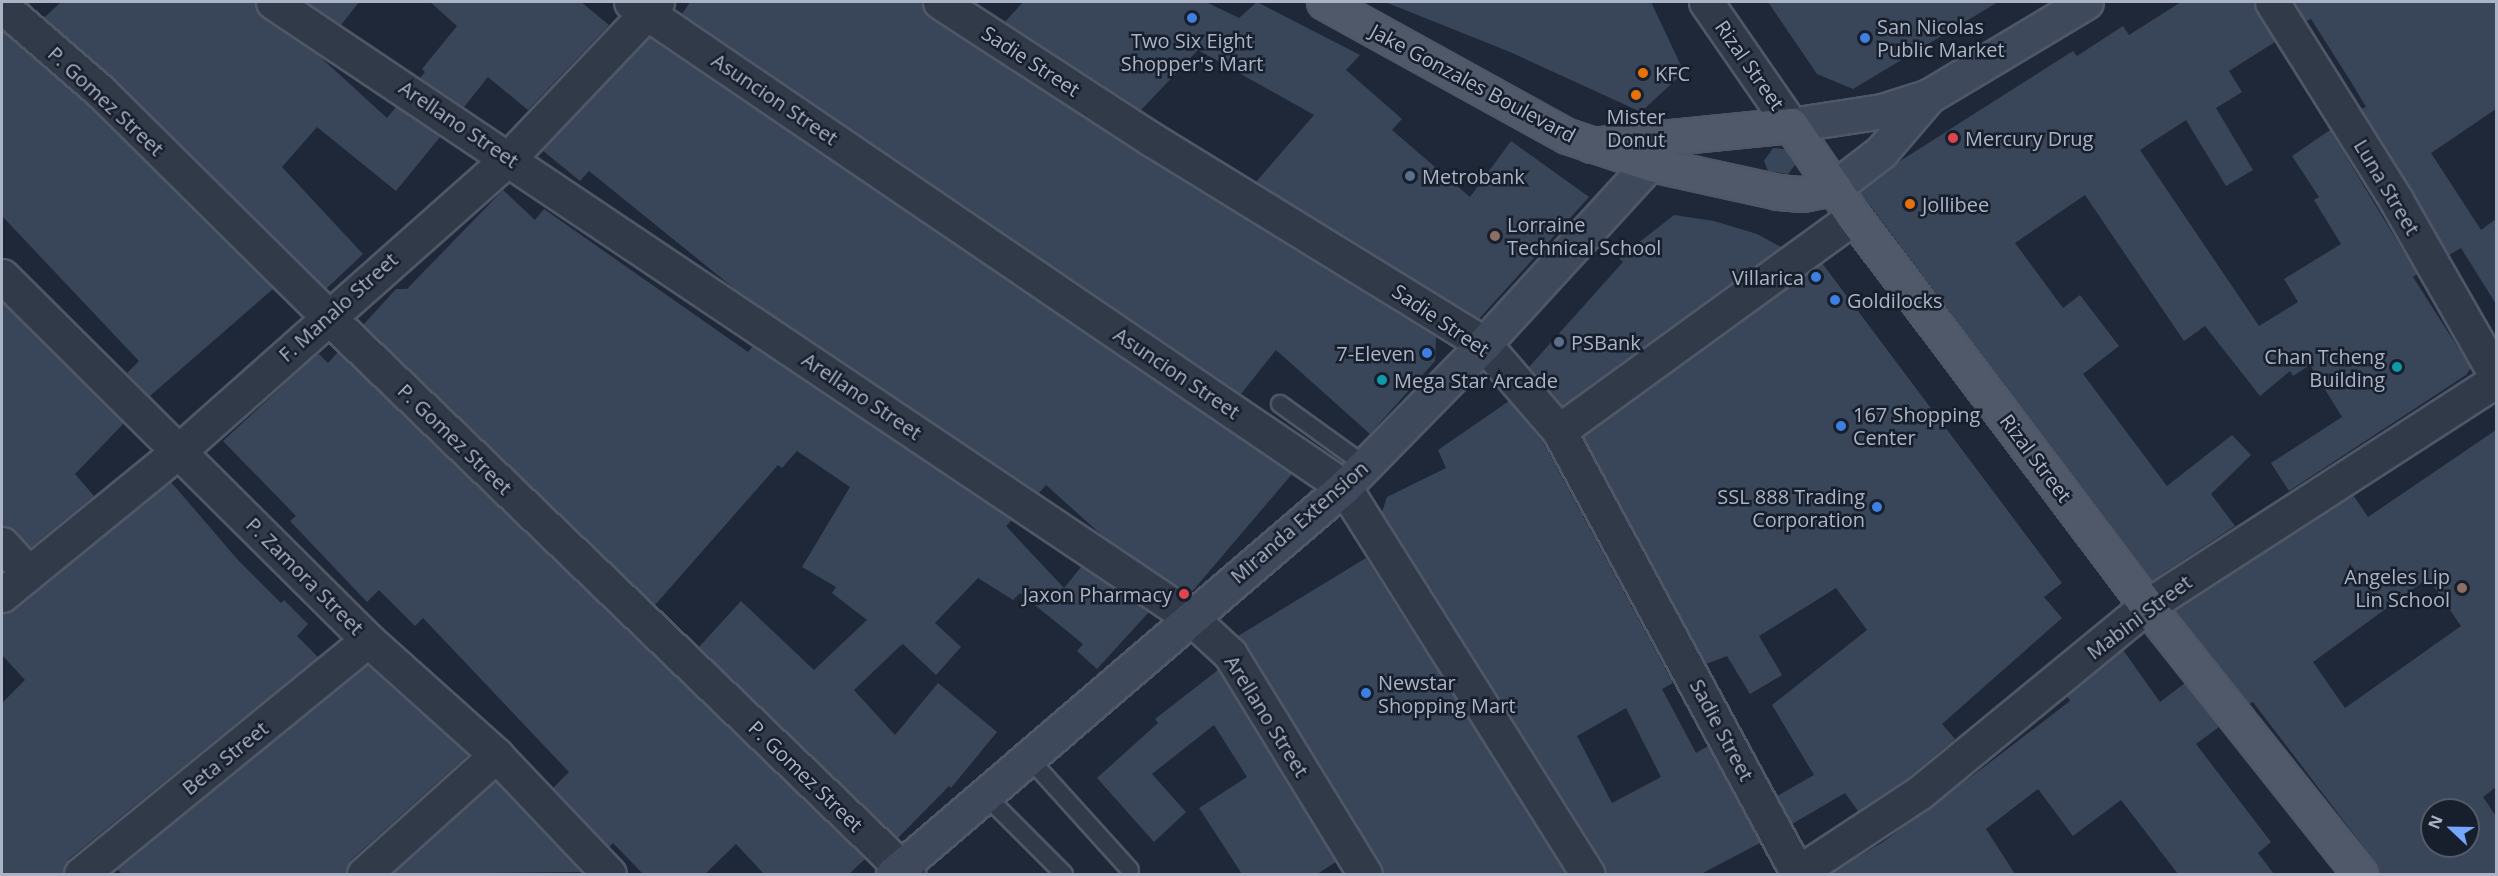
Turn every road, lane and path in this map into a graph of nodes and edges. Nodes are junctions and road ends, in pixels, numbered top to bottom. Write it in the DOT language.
graph roads {
  1 [pos="273,2"];
  2 [pos="940,2"];
  3 [pos="1324,2"];
  4 [pos="1706,2"];
  5 [pos="2086,2"];
  6 [pos="2272,2"];
  7 [pos="645,5"];
  8 [pos="2,6"];
  9 [pos="1929,96"];
  10 [pos="1791,125"];
  11 [pos="1673,136"];
  12 [pos="1591,145"];
  13 [pos="509,158"];
  14 [pos="1651,164"];
  15 [pos="1834,188"];
  16 [pos="1854,217"];
  17 [pos="2,276"];
  18 [pos="327,316"];
  19 [pos="1484,344"];
  20 [pos="2496,378"];
  21 [pos="1280,404"];
  22 [pos="1558,431"];
  23 [pos="180,450"];
  24 [pos="1354,476"];
  25 [pos="2,544"];
  26 [pos="28,573"];
  27 [pos="2,595"];
  28 [pos="2147,606"];
  29 [pos="1190,617"];
  30 [pos="368,640"];
  31 [pos="496,756"];
  32 [pos="1028,757"];
  33 [pos="984,794"];
  34 [pos="1130,870"];
  35 [pos="900,872"];
  36 [pos="81,874"];
  37 [pos="364,874"];
  38 [pos="609,874"];
  39 [pos="1064,874"];
  40 [pos="1365,874"];
  41 [pos="1588,874"];
  42 [pos="1797,874"];
  43 [pos="2360,874"];
  1 -- 13 [label="street, Arellano Street"];
  2 -- 19 [label="street, Sadie Street"];
  3 -- 12 [label="main road, Jake Gonzales Boulevard"];
  4 -- 10 [label="street, Rizal Street"];
  5 -- 9 [label="main road"];
  6 -- 20 [label="street, Luna Street"];
  7 -- 13 [label="street, F. Manalo Street"];
  7 -- 24 [label="street, Asuncion Street"];
  8 -- 18 [label="street, P. Gomez Street"];
  9 -- 10 [label="main road"];
  9 -- 15 [label="main road"];
  10 -- 11 [label="main road, Jake Gonzales Boulevard"];
  10 -- 15 [label="main road, Rizal Street"];
  11 -- 12 [label="main road, Jake Gonzales Boulevard"];
  11 -- 14 [label="main road, Miranda Extension"];
  12 -- 14 [label="main road, Jake Gonzales Boulevard"];
  13 -- 18 [label="street, F. Manalo Street"];
  13 -- 29 [label="street, Arellano Street"];
  14 -- 15 [label="main road, Jake Gonzales Boulevard"];
  14 -- 19 [label="main road, Miranda Extension"];
  15 -- 16 [label="main road, Rizal Street"];
  16 -- 22 [label="street"];
  16 -- 28 [label="main road, Rizal Street"];
  17 -- 23 [label="street, P. Zamora Street"];
  18 -- 23 [label="street, F. Manalo Street"];
  18 -- 35 [label="street, P. Gomez Street"];
  19 -- 22 [label="street, Sadie Street"];
  19 -- 24 [label="main road, Miranda Extension"];
  20 -- 28 [label="street, Mabini Street"];
  21 -- 24 [label="lane"];
  22 -- 42 [label="street, Sadie Street"];
  23 -- 26 [label="street, F. Manalo Street"];
  23 -- 30 [label="street, P. Zamora Street"];
  24 -- 29 [label="main road, Miranda Extension"];
  24 -- 41 [label="street, Asuncion Street"];
  25 -- 26 [label="street"];
  26 -- 27 [label="street, F. Manalo Street"];
  28 -- 42 [label="street, Mabini Street"];
  28 -- 43 [label="main road, Rizal Street"];
  29 -- 32 [label="main road, Miranda Extension"];
  29 -- 40 [label="street, Arellano Street"];
  30 -- 31 [label="street, P. Zamora Street"];
  30 -- 36 [label="street, Beta Street"];
  31 -- 37 [label="street"];
  31 -- 38 [label="street, P. Zamora Street"];
  32 -- 33 [label="main road, Miranda Extension"];
  32 -- 34 [label="lane"];
  33 -- 35 [label="main road, Miranda Extension"];
  33 -- 39 [label="lane"];
}
